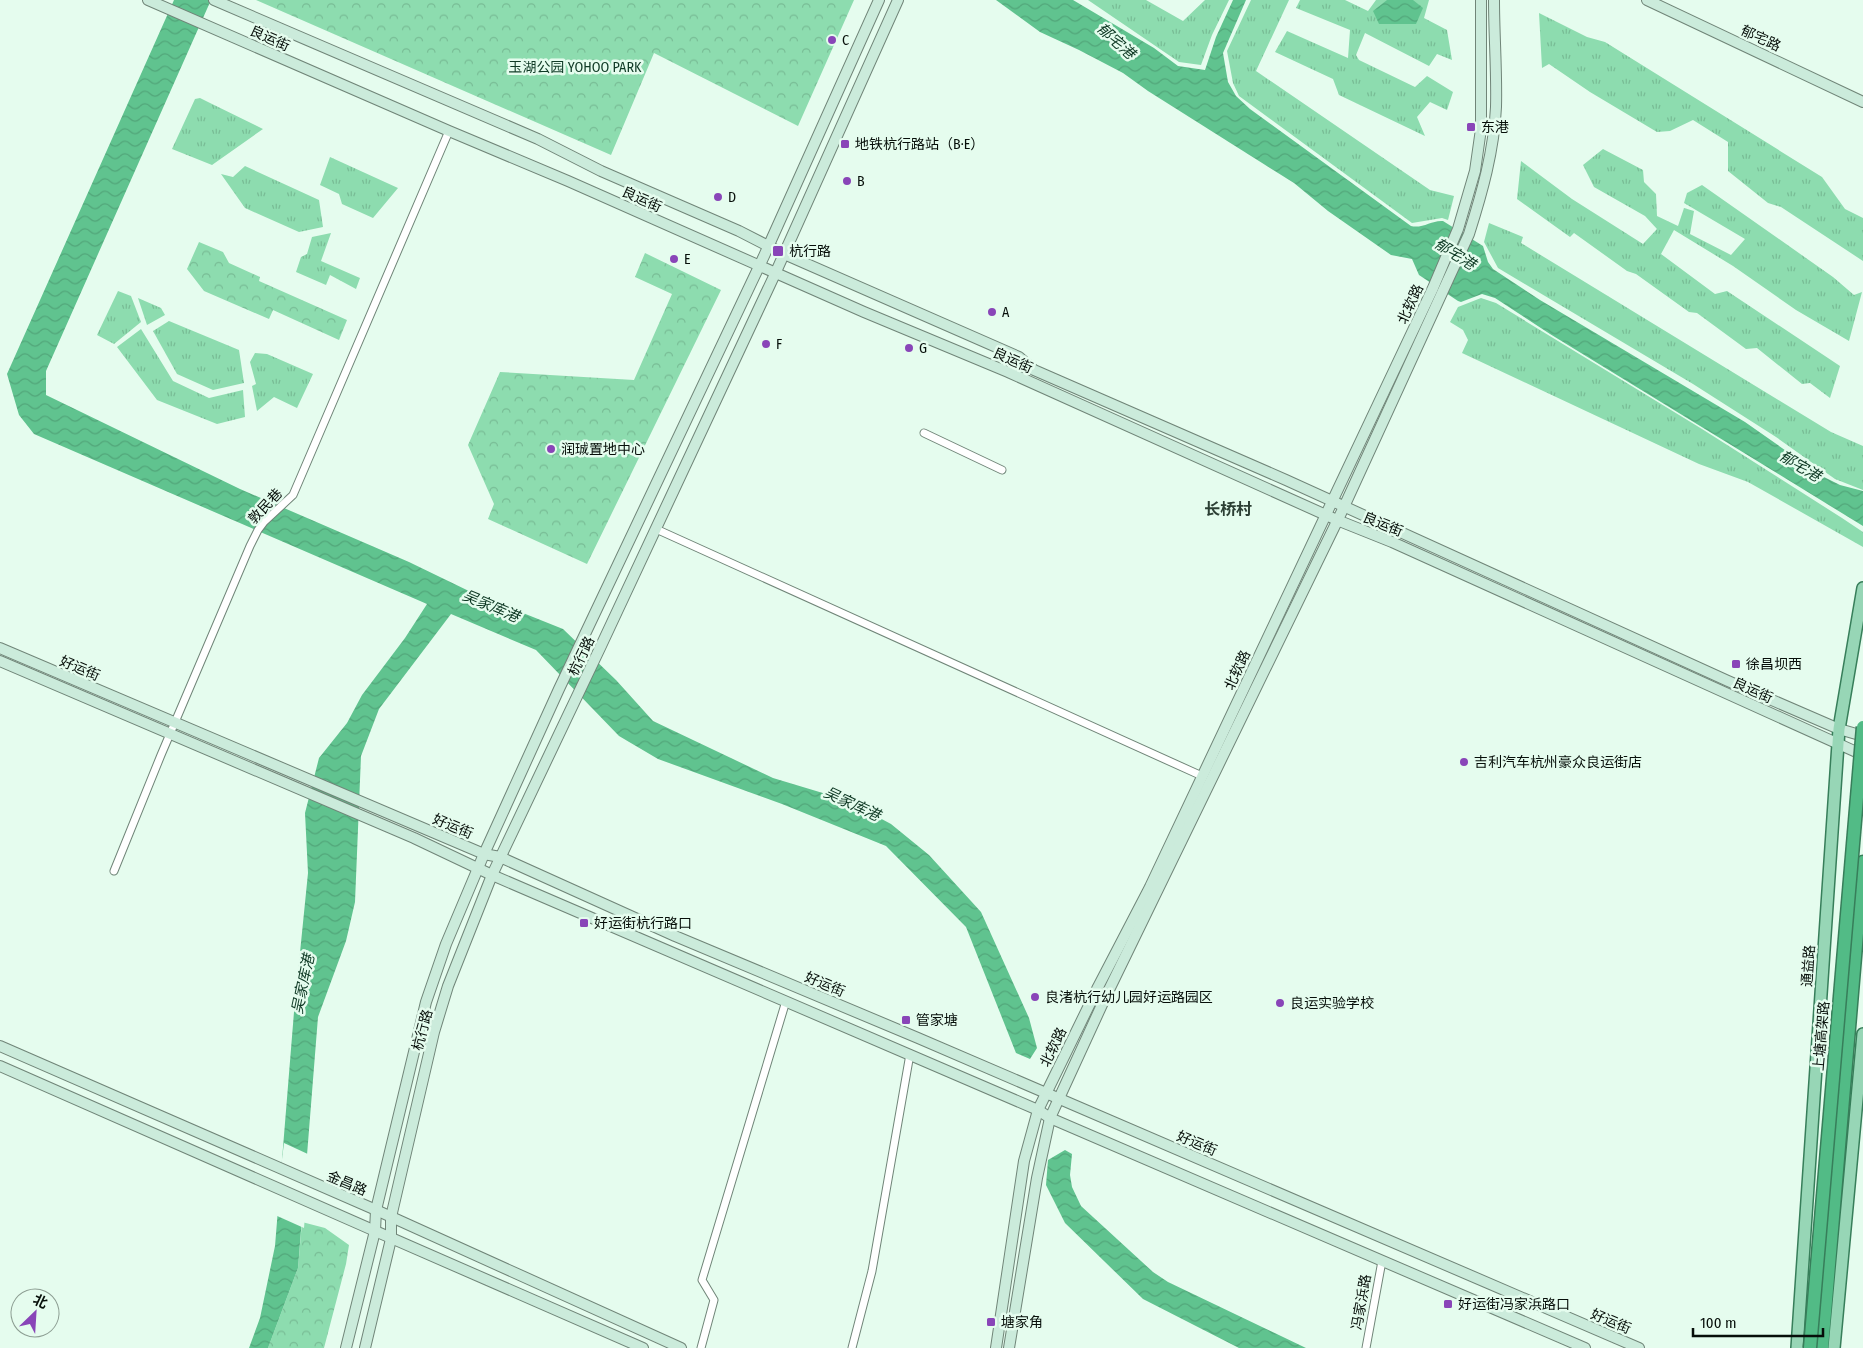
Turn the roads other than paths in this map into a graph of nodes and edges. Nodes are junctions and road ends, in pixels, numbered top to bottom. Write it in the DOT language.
graph roads {
  1 [pos="148,0"];
  2 [pos="879,0"];
  3 [pos="898,0"];
  4 [pos="1481,0"];
  5 [pos="1494,0"];
  6 [pos="1648,0"];
  7 [pos="216,1"];
  8 [pos="1863,102"];
  9 [pos="449,131"];
  10 [pos="768,246"];
  11 [pos="784,254"];
  12 [pos="759,265"];
  13 [pos="775,274"];
  14 [pos="1438,291"];
  15 [pos="924,433"];
  16 [pos="1002,470"];
  17 [pos="1332,502"];
  18 [pos="1343,507"];
  19 [pos="1326,515"];
  20 [pos="1337,520"];
  21 [pos="656,529"];
  22 [pos="1863,588"];
  23 [pos="0,648"];
  24 [pos="0,662"];
  25 [pos="175,723"];
  26 [pos="1863,727"];
  27 [pos="1839,729"];
  28 [pos="170,734"];
  29 [pos="1863,736"];
  30 [pos="1838,744"];
  31 [pos="1863,755"];
  32 [pos="1202,776"];
  33 [pos="484,854"];
  34 [pos="500,857"];
  35 [pos="1863,862"];
  36 [pos="478,867"];
  37 [pos="114,871"];
  38 [pos="492,875"];
  39 [pos="786,1001"];
  40 [pos="1863,1034"];
  41 [pos="0,1046"];
  42 [pos="910,1054"];
  43 [pos="0,1066"];
  44 [pos="1046,1093"];
  45 [pos="1059,1099"];
  46 [pos="1038,1110"];
  47 [pos="1050,1118"];
  48 [pos="376,1210"];
  49 [pos="391,1217"];
  50 [pos="375,1232"];
  51 [pos="390,1239"];
  52 [pos="1382,1261"];
  53 [pos="346,1348"];
  54 [pos="365,1348"];
  55 [pos="643,1348"];
  56 [pos="681,1348"];
  57 [pos="701,1348"];
  58 [pos="852,1348"];
  59 [pos="996,1348"];
  60 [pos="1009,1348"];
  61 [pos="1366,1348"];
  62 [pos="1585,1348"];
  63 [pos="1639,1348"];
  64 [pos="1797,1348"];
  65 [pos="1810,1348"];
  66 [pos="1822,1348"];
  67 [pos="1834,1348"];
  1 -- 9 [label="main road, 良运街"];
  2 -- 10 [label="main road, 杭行路"];
  3 -- 11 [label="main road, 杭行路"];
  4 -- 14 [label="main road, 北软路"];
  5 -- 14 [label="main road, 北软路"];
  6 -- 8 [label="main road, 郁宅路"];
  7 -- 10 [label="main road, 良运街"];
  9 -- 12 [label="main road, 良运街"];
  9 -- 25 [label="street, 敦民巷"];
  10 -- 11 [label="main road, 良运街"];
  10 -- 12 [label="main road, 杭行路"];
  11 -- 13 [label="main road, 杭行路"];
  11 -- 17 [label="main road, 良运街"];
  12 -- 13 [label="main road, 良运街"];
  12 -- 33 [label="main road, 杭行路"];
  13 -- 19 [label="main road, 良运街"];
  13 -- 21 [label="main road, 杭行路"];
  14 -- 17 [label="main road, 北软路"];
  14 -- 18 [label="main road, 北软路"];
  15 -- 16 [label="street"];
  17 -- 18 [label="main road, 良运街"];
  17 -- 19 [label="main road, 北软路"];
  18 -- 20 [label="main road, 北软路"];
  18 -- 27 [label="main road, 良运街"];
  19 -- 20 [label="main road, 良运街"];
  19 -- 32 [label="main road, 北软路"];
  20 -- 30 [label="main road, 良运街"];
  20 -- 45 [label="main road, 北软路"];
  21 -- 32 [label="street"];
  21 -- 34 [label="main road, 杭行路"];
  22 -- 27 [label="main road, 通益路"];
  23 -- 25 [label="main road, 好运街"];
  24 -- 28 [label="main road, 好运街"];
  25 -- 28 [label="street, 敦民巷"];
  25 -- 33 [label="main road, 好运街"];
  26 -- 65 [label="highway, 上塘高架路, bridge"];
  27 -- 29 [label="main road, 良运街"];
  27 -- 30 [label="main road, 通益路"];
  28 -- 36 [label="main road, 好运街"];
  28 -- 37 [label="street, 敦民巷"];
  30 -- 31 [label="main road, 良运街"];
  30 -- 64 [label="main road, 通益路"];
  32 -- 44 [label="main road, 北软路"];
  33 -- 34 [label="main road, 好运街"];
  33 -- 36 [label="main road, 杭行路"];
  34 -- 38 [label="main road, 杭行路"];
  34 -- 44 [label="main road, 好运街"];
  35 -- 66 [label="highway, 上塘高架路"];
  36 -- 38 [label="main road, 好运街"];
  36 -- 48 [label="main road, 杭行路"];
  38 -- 39 [label="main road, 好运街"];
  38 -- 49 [label="main road, 杭行路"];
  39 -- 42 [label="main road, 好运街"];
  39 -- 57 [label="street"];
  40 -- 67 [label="main road"];
  41 -- 48 [label="main road, 金昌路"];
  42 -- 46 [label="main road, 好运街"];
  42 -- 58 [label="street"];
  43 -- 50 [label="main road"];
  44 -- 45 [label="main road, 好运街"];
  44 -- 46 [label="main road, 北软路"];
  45 -- 47 [label="main road, 北软路"];
  45 -- 63 [label="main road, 好运街"];
  46 -- 47 [label="main road, 好运街"];
  46 -- 59 [label="main road, 北软路"];
  47 -- 52 [label="main road, 好运街"];
  47 -- 60 [label="main road, 北软路"];
  48 -- 49 [label="main road, 金昌路"];
  48 -- 50 [label="main road, 杭行路"];
  49 -- 51 [label="main road, 杭行路"];
  49 -- 56 [label="main road, 金昌路"];
  50 -- 51 [label="main road"];
  50 -- 53 [label="main road, 杭行路"];
  51 -- 54 [label="main road, 杭行路"];
  51 -- 55 [label="main road"];
  52 -- 61 [label="street, 冯家浜路"];
  52 -- 62 [label="main road, 好运街"];
}
